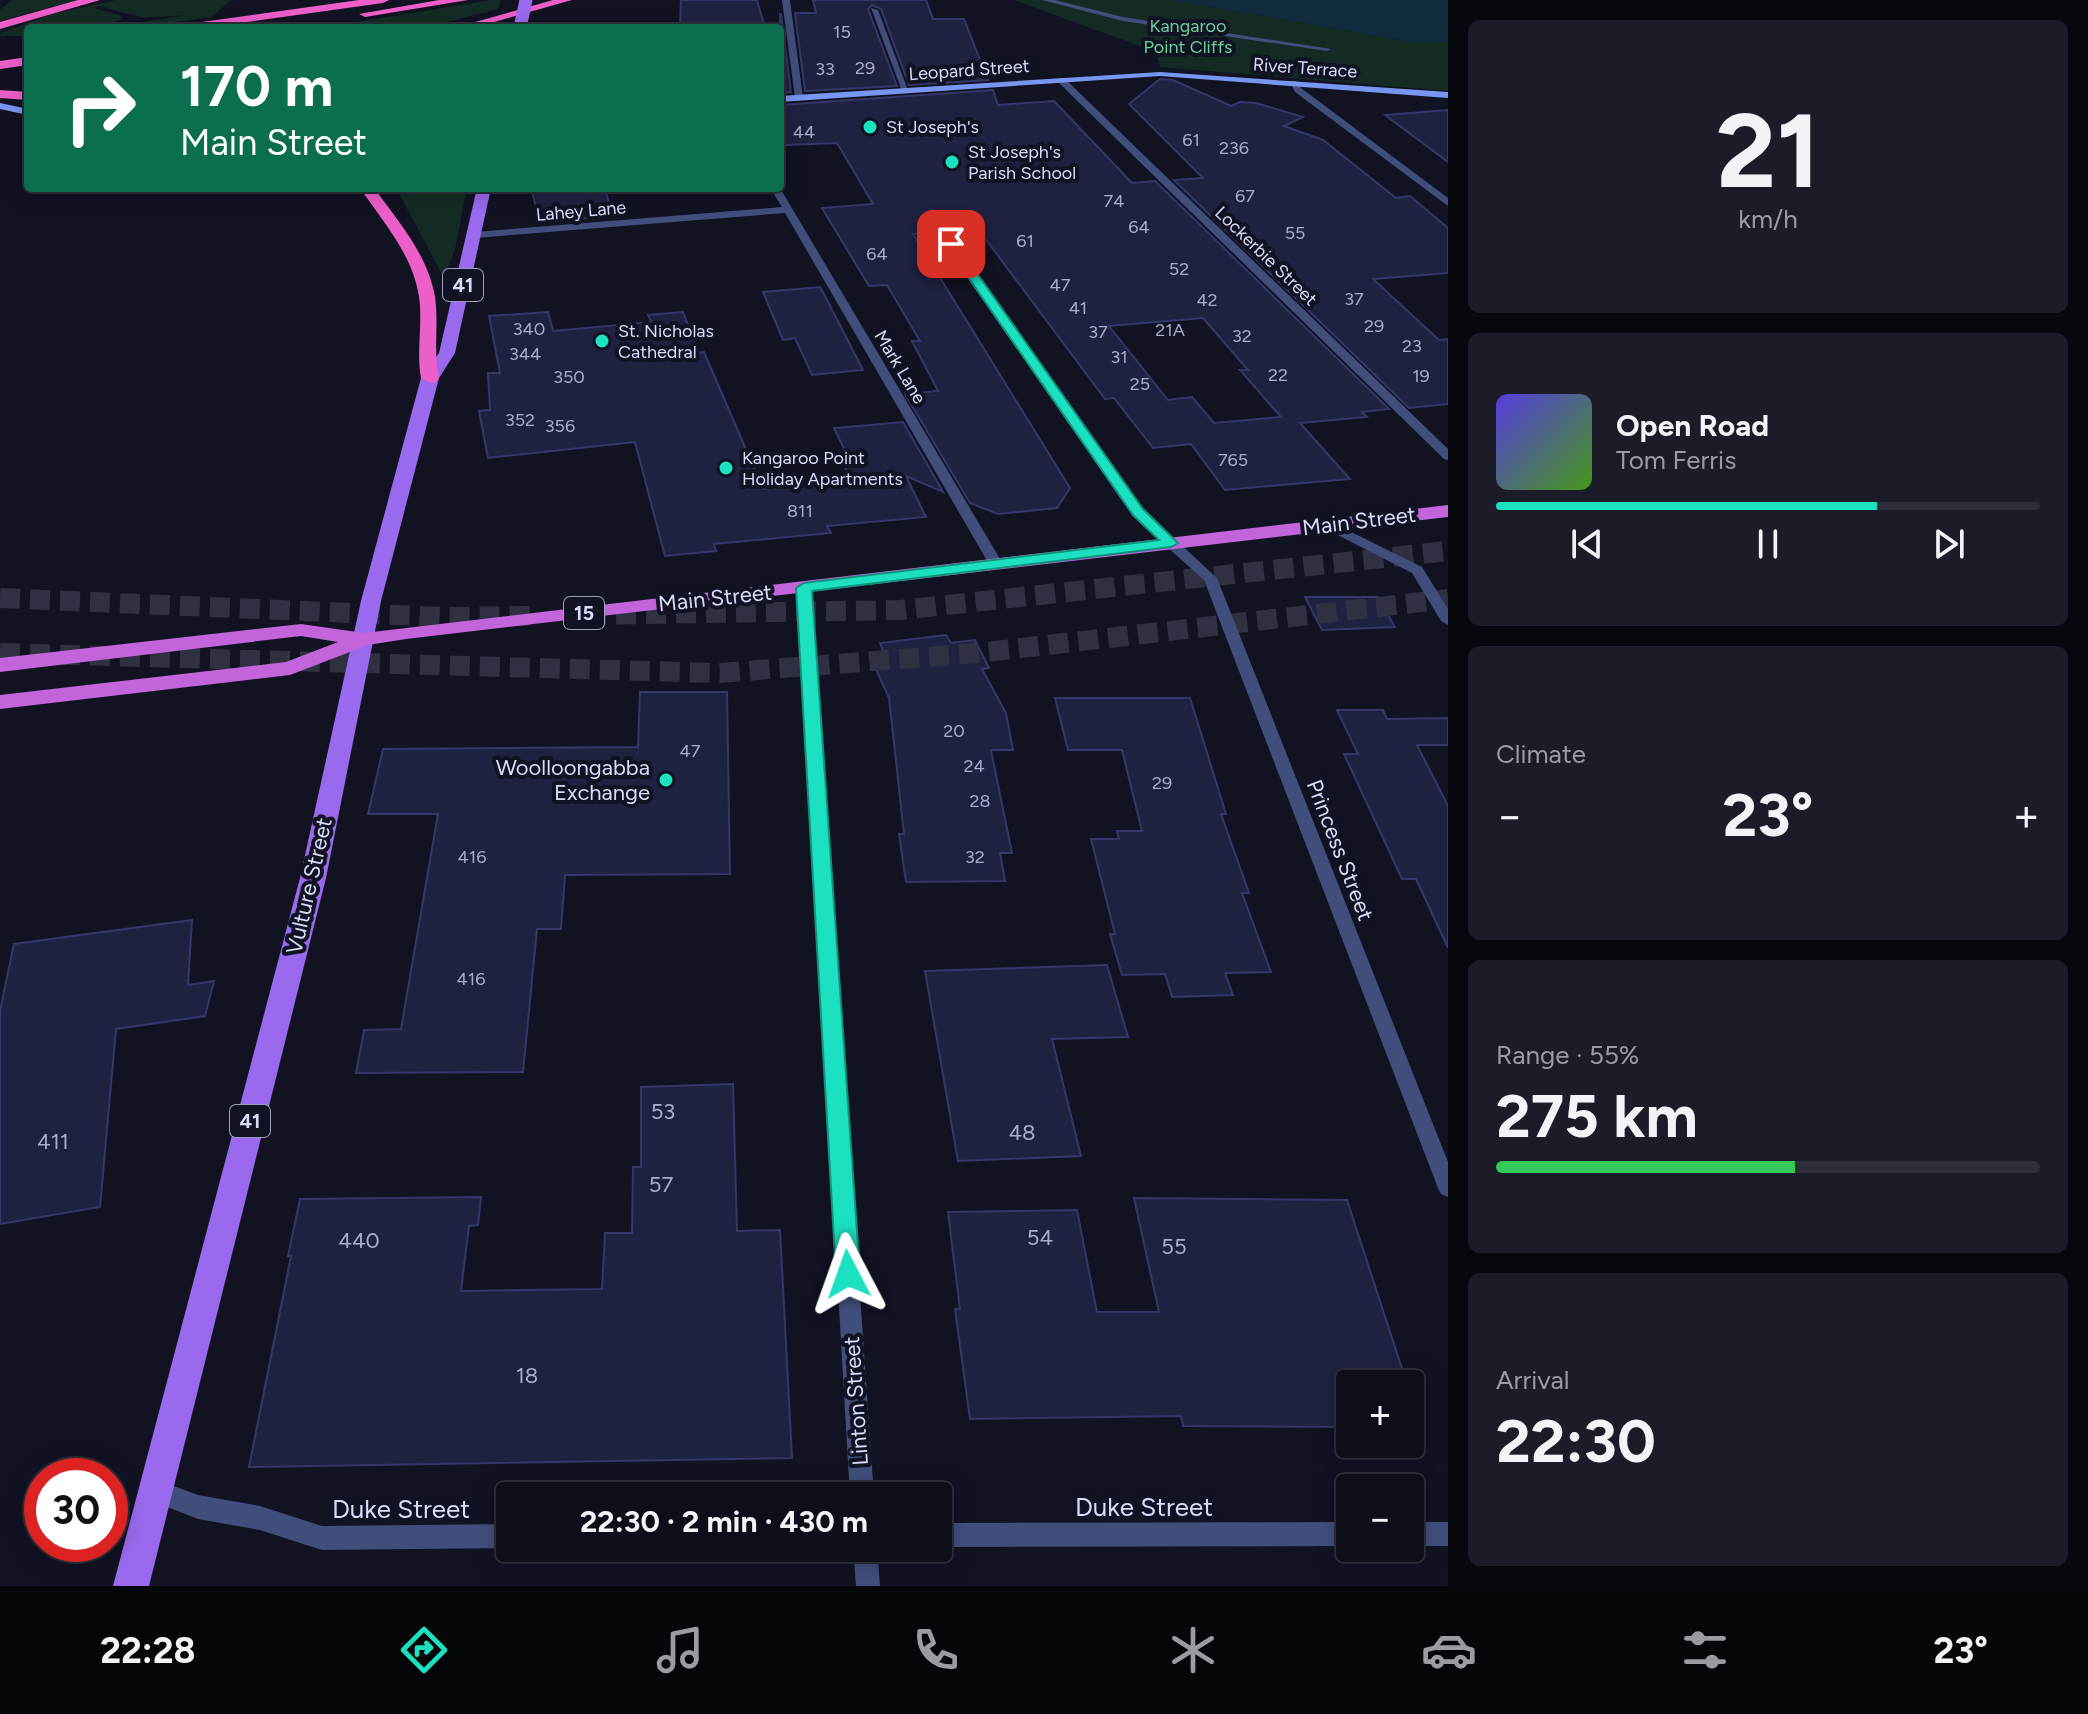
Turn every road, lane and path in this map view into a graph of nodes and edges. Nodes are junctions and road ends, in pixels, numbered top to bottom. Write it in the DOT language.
graph roads {
  1 [pos="94,0"];
  2 [pos="383,0"];
  3 [pos="462,0"];
  4 [pos="526,0"];
  5 [pos="566,0"];
  6 [pos="786,0"];
  7 [pos="1046,0"];
  8 [pos="874,10"];
  9 [pos="209,24"];
  10 [pos="291,24"];
  11 [pos="474,24"];
  12 [pos="521,24"];
  13 [pos="0,26"];
  14 [pos="1327,49"];
  15 [pos="24,50"];
  16 [pos="0,53"];
  17 [pos="24,62"];
  18 [pos="0,65"];
  19 [pos="1160,74"];
  20 [pos="1061,80"];
  21 [pos="1293,83"];
  22 [pos="906,91"];
  23 [pos="0,94"];
  24 [pos="1448,95"];
  25 [pos="24,96"];
  26 [pos="799,98"];
  27 [pos="784,99"];
  28 [pos="0,106"];
  29 [pos="24,111"];
  30 [pos="0,112"];
  31 [pos="24,112"];
  32 [pos="370,192"];
  33 [pos="483,192"];
  34 [pos="777,192"];
  35 [pos="1448,203"];
  36 [pos="786,210"];
  37 [pos="934,220"];
  38 [pos="475,235"];
  39 [pos="430,378"];
  40 [pos="1448,456"];
  41 [pos="1448,511"];
  42 [pos="1329,525"];
  43 [pos="1171,543"];
  44 [pos="996,564"];
  45 [pos="804,588"];
  46 [pos="1448,621"];
  47 [pos="364,639"];
  48 [pos="0,665"];
  49 [pos="0,702"];
  50 [pos="1448,1188"];
  51 [pos="861,1482"];
  52 [pos="155,1491"];
  53 [pos="1336,1534"];
  54 [pos="1424,1534"];
  55 [pos="1448,1534"];
  56 [pos="952,1535"];
  57 [pos="496,1536"];
  58 [pos="866,1562"];
  59 [pos="131,1586"];
  60 [pos="868,1586"];
  1 -- 13 [label="highway"];
  2 -- 9 [label="highway"];
  3 -- 10 [label="highway"];
  4 -- 12 [label="main road, bridge"];
  5 -- 11 [label="highway"];
  6 -- 26 [label="street"];
  7 -- 14 [label="street"];
  8 -- 22 [label="street"];
  15 -- 16 [label="highway"];
  17 -- 18 [label="highway"];
  19 -- 20 [label="main road, Leopard Street"];
  19 -- 21 [label="main road, River Terrace"];
  20 -- 22 [label="main road, Leopard Street"];
  20 -- 40 [label="street, Lockerbie Street"];
  21 -- 24 [label="main road, River Terrace"];
  21 -- 35 [label="street"];
  22 -- 26 [label="main road, Leopard Street"];
  23 -- 25 [label="highway"];
  26 -- 27 [label="main road, Leopard Street"];
  28 -- 29 [label="main road"];
  30 -- 31 [label="main road"];
  32 -- 39 [label="highway"];
  33 -- 38 [label="main road, Vulture Street / 41"];
  34 -- 36 [label="street, Mark Lane"];
  36 -- 38 [label="street, Lahey Lane"];
  36 -- 44 [label="street, Mark Lane"];
  37 -- 43 [label="street, Princess Street"];
  38 -- 39 [label="main road, Vulture Street / 41"];
  39 -- 47 [label="main road, Vulture Street / 41"];
  41 -- 42 [label="highway, Main Street / 15"];
  42 -- 43 [label="highway, Main Street / 15"];
  42 -- 46 [label="street"];
  43 -- 44 [label="highway, Main Street / 15"];
  43 -- 50 [label="street, Princess Street"];
  44 -- 45 [label="highway, Main Street / 15"];
  45 -- 47 [label="highway, Main Street / 15"];
  45 -- 51 [label="street, Linton Street"];
  47 -- 48 [label="highway, Main Street / 15"];
  47 -- 49 [label="highway, Main Street / 15"];
  47 -- 52 [label="main road, Vulture Street / 41"];
  52 -- 57 [label="street, Duke Street"];
  52 -- 59 [label="main road, Vulture Street / 41"];
  53 -- 56 [label="street, Duke Street"];
  54 -- 55 [label="street"];
  58 -- 60 [label="street"];
}
